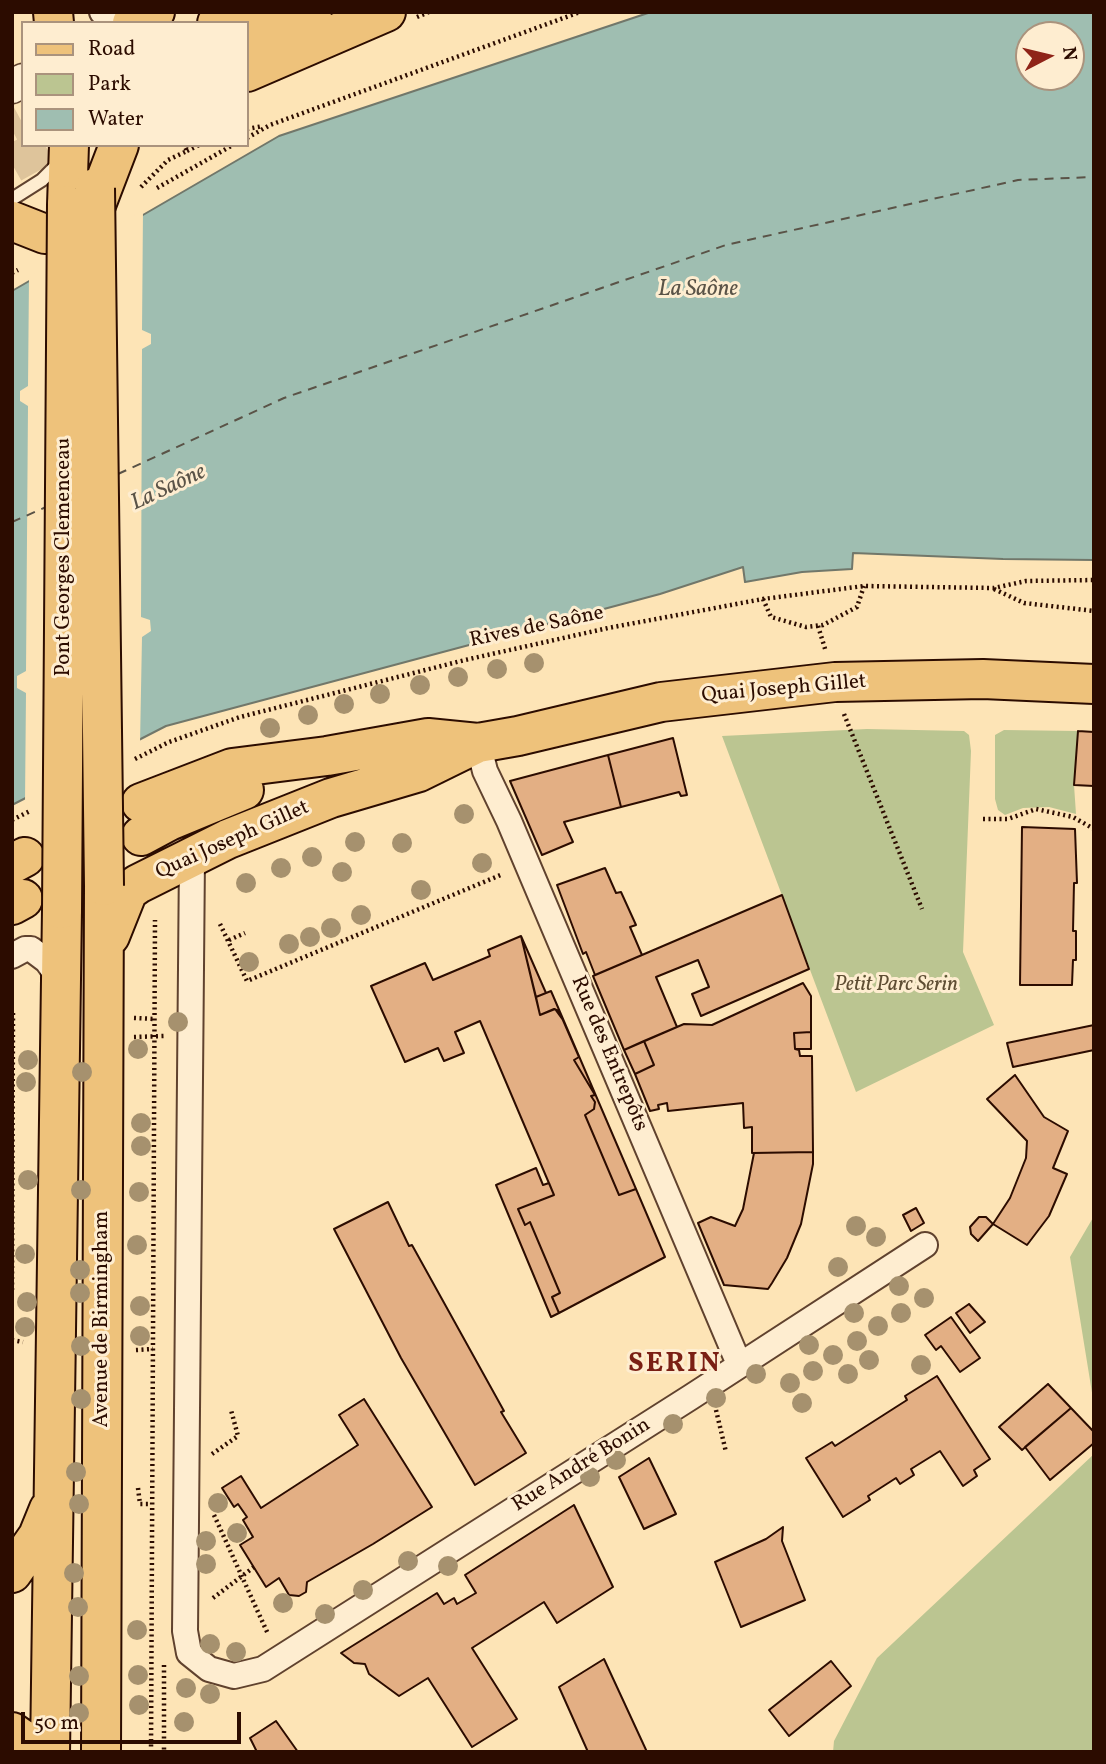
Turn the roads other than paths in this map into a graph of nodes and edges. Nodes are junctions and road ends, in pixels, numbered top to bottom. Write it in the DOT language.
graph roads {
  1 [pos="102,12"];
  2 [pos="155,12"];
  3 [pos="242,12"];
  4 [pos="312,12"];
  5 [pos="386,12"];
  6 [pos="130,21"];
  7 [pos="135,21"];
  8 [pos="222,21"];
  9 [pos="248,40"];
  10 [pos="248,72"];
  11 [pos="117,147"];
  12 [pos="91,177"];
  13 [pos="19,216"];
  14 [pos="67,253"];
  15 [pos="1094,684"];
  16 [pos="478,743"];
  17 [pos="141,820"];
  18 [pos="192,857"];
  19 [pos="104,886"];
  20 [pos="104,951"];
  21 [pos="12,956"];
  22 [pos="61,981"];
  23 [pos="925,1245"];
  24 [pos="739,1364"];
  25 [pos="54,1497"];
  26 [pos="12,1573"];
  27 [pos="12,1732"];
  28 [pos="33,1752"];
  29 [pos="50,1752"];
  30 [pos="101,1752"];
  1 -- 6 [label="street"];
  2 -- 7 [label="main road"];
  3 -- 8 [label="main road"];
  4 -- 9 [label="main road"];
  5 -- 10 [label="main road"];
  11 -- 12 [label="main road"];
  12 -- 13 [label="lane"];
  12 -- 14 [label="main road, Pont Georges Clemenceau, bridge"];
  12 -- 19 [label="main road, Pont Georges Clemenceau, bridge"];
  13 -- 14 [label="main road"];
  14 -- 22 [label="main road, Pont Georges Clemenceau, bridge"];
  15 -- 16 [label="main road, Quai Joseph Gillet"];
  16 -- 17 [label="main road, Quai Joseph Gillet"];
  16 -- 18 [label="main road, Quai Joseph Gillet"];
  16 -- 24 [label="street, Rue des Entrepôts"];
  18 -- 20 [label="main road, Quai Joseph Gillet"];
  18 -- 24 [label="street, Rue André Bonin"];
  19 -- 20 [label="main road, Avenue de Birmingham"];
  20 -- 30 [label="main road, Avenue de Birmingham"];
  21 -- 22 [label="street"];
  22 -- 25 [label="main road"];
  23 -- 24 [label="street, Rue André Bonin"];
  25 -- 26 [label="main road"];
  25 -- 29 [label="main road"];
  27 -- 28 [label="main road"];
}
